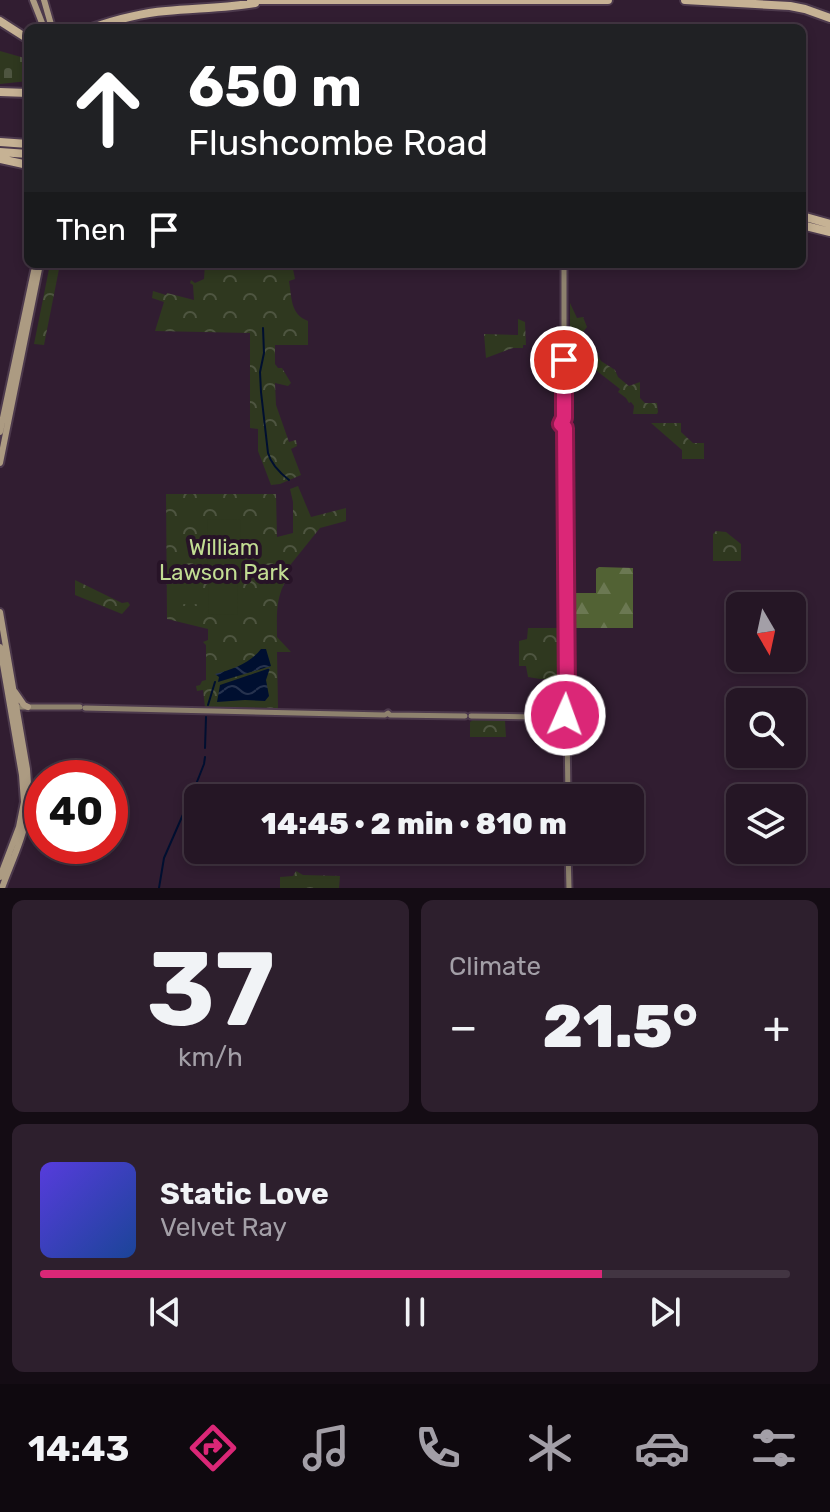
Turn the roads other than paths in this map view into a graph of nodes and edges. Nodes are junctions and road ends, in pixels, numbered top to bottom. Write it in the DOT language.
graph roads {
  1 [pos="33,0"];
  2 [pos="251,0"];
  3 [pos="267,0"];
  4 [pos="608,0"];
  5 [pos="685,0"];
  6 [pos="45,4"];
  7 [pos="830,18"];
  8 [pos="0,21"];
  9 [pos="42,24"];
  10 [pos="51,24"];
  11 [pos="108,24"];
  12 [pos="24,36"];
  13 [pos="0,93"];
  14 [pos="24,94"];
  15 [pos="0,142"];
  16 [pos="24,144"];
  17 [pos="0,152"];
  18 [pos="24,154"];
  19 [pos="0,159"];
  20 [pos="24,164"];
  21 [pos="806,217"];
  22 [pos="806,225"];
  23 [pos="830,225"];
  24 [pos="37,268"];
  25 [pos="37,268"];
  26 [pos="564,268"];
  27 [pos="0,432"];
  28 [pos="0,463"];
  29 [pos="0,612"];
  30 [pos="2,635"];
  31 [pos="0,651"];
  32 [pos="13,689"];
  33 [pos="13,707"];
  34 [pos="28,707"];
  35 [pos="567,713"];
  36 [pos="568,784"];
  37 [pos="568,864"];
  38 [pos="0,877"];
  39 [pos="2,888"];
  40 [pos="569,888"];
  1 -- 9 [label="main road"];
  2 -- 3 [label="highway"];
  3 -- 4 [label="highway"];
  3 -- 11 [label="highway"];
  5 -- 7 [label="highway"];
  6 -- 10 [label="main road"];
  8 -- 12 [label="highway"];
  13 -- 14 [label="highway"];
  15 -- 16 [label="highway"];
  17 -- 18 [label="highway"];
  19 -- 20 [label="highway"];
  21 -- 23 [label="highway"];
  22 -- 23 [label="highway"];
  24 -- 27 [label="main road"];
  25 -- 28 [label="main road"];
  26 -- 35 [label="street"];
  29 -- 30 [label="main road"];
  30 -- 32 [label="main road"];
  31 -- 33 [label="main road"];
  32 -- 33 [label="main road"];
  32 -- 34 [label="main road"];
  33 -- 34 [label="street"];
  33 -- 38 [label="main road"];
  33 -- 39 [label="main road"];
  34 -- 35 [label="street"];
  35 -- 36 [label="street"];
  37 -- 40 [label="street"];
}
